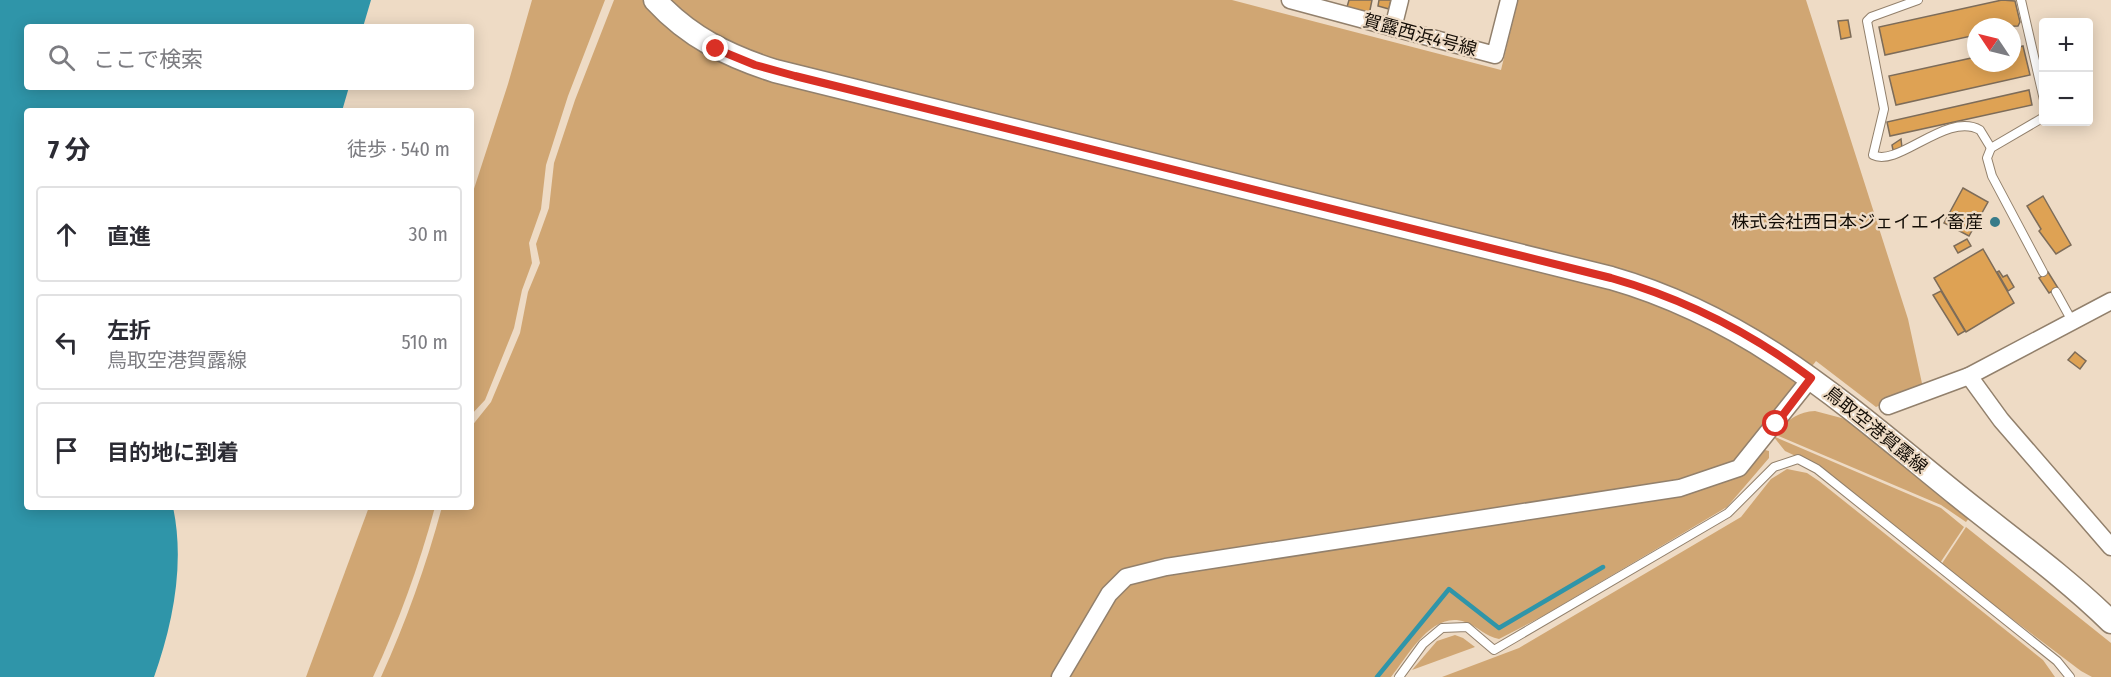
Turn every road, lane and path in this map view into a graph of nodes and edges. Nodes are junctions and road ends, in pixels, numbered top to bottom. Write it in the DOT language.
graph roads {
  1 [pos="655,0"];
  2 [pos="1293,0"];
  3 [pos="1400,0"];
  4 [pos="1509,0"];
  5 [pos="1918,0"];
  6 [pos="2021,0"];
  7 [pos="1393,28"];
  8 [pos="2039,81"];
  9 [pos="2039,119"];
  10 [pos="1990,148"];
  11 [pos="2043,272"];
  12 [pos="2056,292"];
  13 [pos="2111,301"];
  14 [pos="2072,321"];
  15 [pos="1969,376"];
  16 [pos="1811,378"];
  17 [pos="1888,406"];
  18 [pos="2111,546"];
  19 [pos="2111,622"];
  20 [pos="1060,677"];
  21 [pos="1399,677"];
  22 [pos="2070,677"];
  1 -- 16 [label="main road, 鳥取空港賀露線"];
  2 -- 7 [label="street, 賀露西浜4号線"];
  3 -- 7 [label="street"];
  4 -- 7 [label="street, 賀露西浜4号線"];
  5 -- 10 [label="lane"];
  6 -- 8 [label="lane"];
  9 -- 10 [label="lane"];
  10 -- 11 [label="lane"];
  12 -- 14 [label="lane"];
  13 -- 14 [label="street"];
  14 -- 15 [label="street"];
  15 -- 17 [label="street"];
  15 -- 18 [label="street"];
  16 -- 19 [label="main road, 鳥取空港賀露線"];
  16 -- 20 [label="street"];
  21 -- 22 [label="lane"];
}
